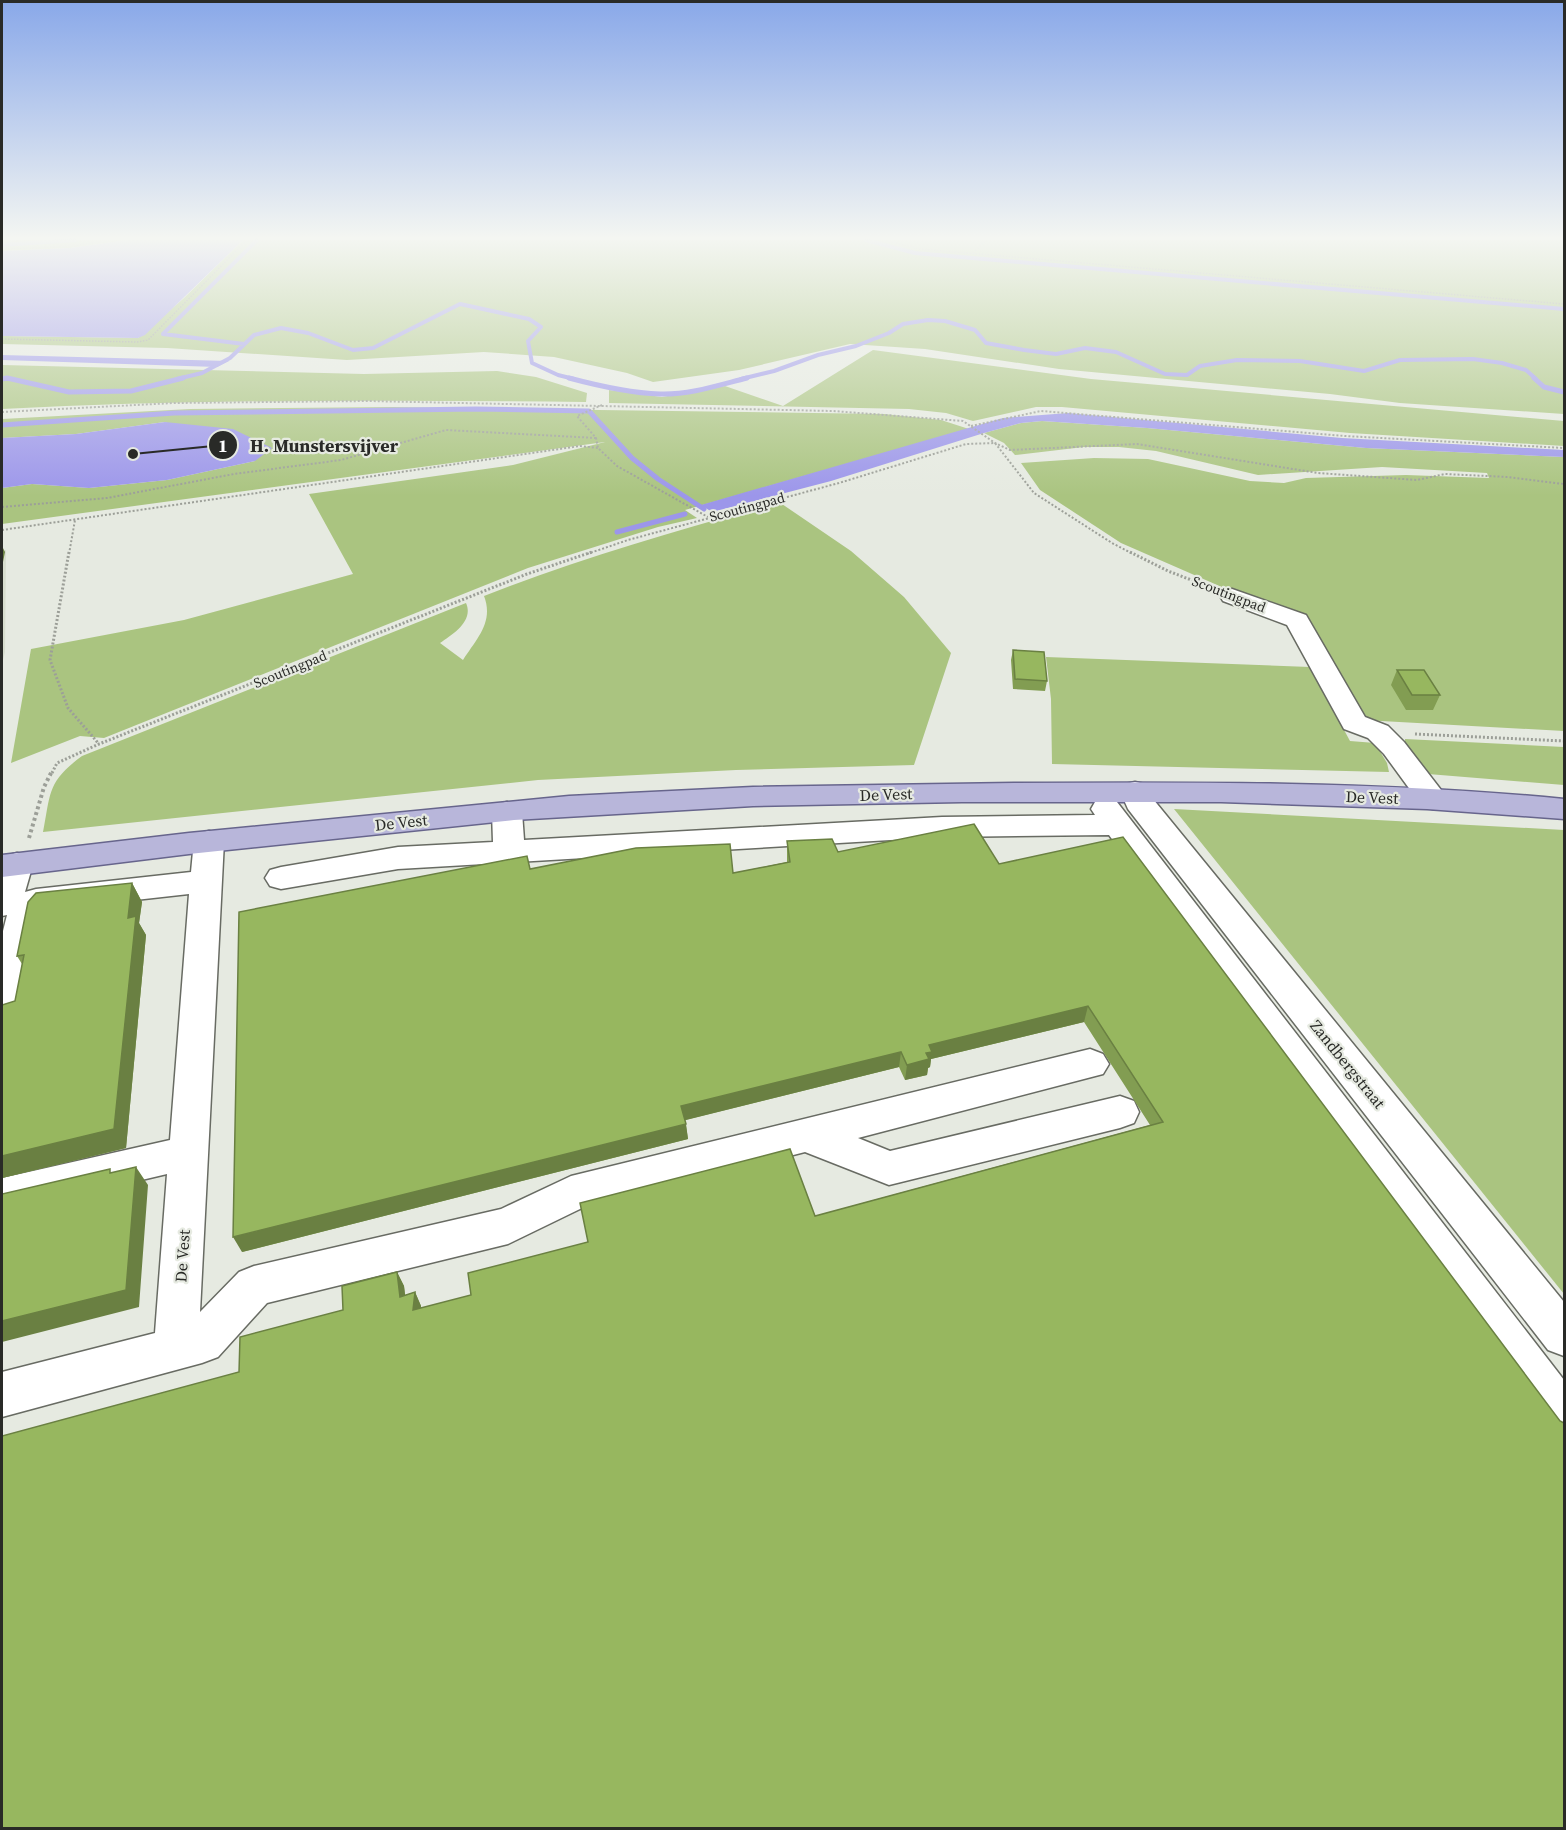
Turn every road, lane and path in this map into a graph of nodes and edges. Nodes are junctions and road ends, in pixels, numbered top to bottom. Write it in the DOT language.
graph roads {
  1 [pos="162,325"];
  2 [pos="2,339"];
  3 [pos="604,404"];
  4 [pos="2,412"];
  5 [pos="972,427"];
  6 [pos="596,438"];
  7 [pos="995,443"];
  8 [pos="598,447"];
  9 [pos="1564,448"];
  10 [pos="1564,484"];
  11 [pos="2,507"];
  12 [pos="709,518"];
  13 [pos="75,520"];
  14 [pos="2,530"];
  15 [pos="1232,596"];
  16 [pos="1378,732"];
  17 [pos="1564,741"];
  18 [pos="99,744"];
  19 [pos="1135,791"];
  20 [pos="1092,792"];
  21 [pos="971,793"];
  22 [pos="1433,799"];
  23 [pos="1564,809"];
  24 [pos="507,812"];
  25 [pos="389,823"];
  26 [pos="1118,825"];
  27 [pos="978,827"];
  28 [pos="208,841"];
  29 [pos="509,852"];
  30 [pos="60,859"];
  31 [pos="389,859"];
  32 [pos="13,865"];
  33 [pos="281,878"];
  34 [pos="206,882"];
  35 [pos="49,899"];
  36 [pos="2,905"];
  37 [pos="2,1011"];
  38 [pos="1090,1064"];
  39 [pos="1120,1112"];
  40 [pos="806,1135"];
  41 [pos="188,1153"];
  42 [pos="2,1195"];
  43 [pos="1564,1335"];
  44 [pos="176,1348"];
  45 [pos="2,1394"];
  46 [pos="1564,1417"];
  1 -- 2 [label="path"];
  3 -- 4 [label="path"];
  3 -- 5 [label="path"];
  3 -- 6 [label="path"];
  5 -- 7 [label="path"];
  5 -- 9 [label="path"];
  6 -- 8 [label="path"];
  6 -- 11 [label="path"];
  7 -- 10 [label="path"];
  7 -- 12 [label="path, Scoutingpad"];
  7 -- 15 [label="path, Scoutingpad"];
  8 -- 12 [label="path"];
  8 -- 13 [label="path"];
  12 -- 18 [label="path, Scoutingpad"];
  13 -- 14 [label="path"];
  13 -- 18 [label="path"];
  15 -- 16 [label="street, Scoutingpad"];
  16 -- 17 [label="path"];
  16 -- 22 [label="street, Scoutingpad"];
  18 -- 32 [label="path, Scoutingpad"];
  19 -- 20 [label="main road, De Vest"];
  19 -- 22 [label="main road, De Vest"];
  19 -- 43 [label="street, Zandbergstraat"];
  20 -- 21 [label="main road, De Vest"];
  20 -- 26 [label="street"];
  21 -- 24 [label="main road, De Vest"];
  21 -- 27 [label="street"];
  22 -- 23 [label="main road, De Vest"];
  24 -- 25 [label="main road, De Vest"];
  24 -- 29 [label="street"];
  25 -- 28 [label="main road, De Vest"];
  25 -- 31 [label="street"];
  26 -- 27 [label="street"];
  26 -- 46 [label="street"];
  27 -- 29 [label="street"];
  28 -- 30 [label="main road, De Vest"];
  28 -- 34 [label="street, De Vest"];
  29 -- 31 [label="street"];
  30 -- 32 [label="main road, De Vest"];
  30 -- 35 [label="street"];
  31 -- 33 [label="street"];
  32 -- 36 [label="street"];
  34 -- 35 [label="street"];
  34 -- 41 [label="street, De Vest"];
  35 -- 37 [label="street"];
  38 -- 40 [label="street"];
  39 -- 40 [label="street"];
  40 -- 44 [label="street"];
  41 -- 42 [label="street"];
  41 -- 44 [label="street, De Vest"];
  44 -- 45 [label="street"];
}
